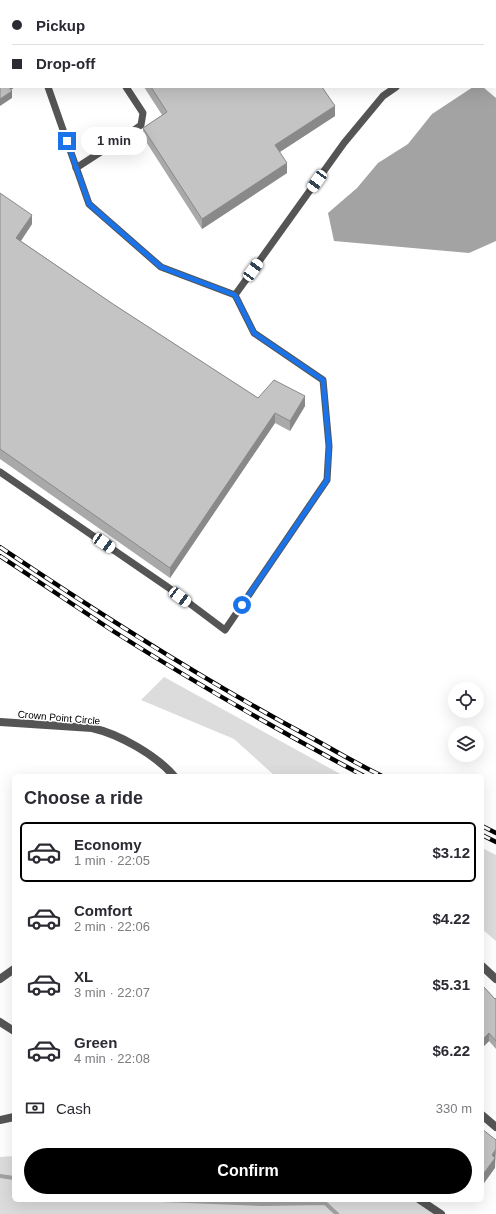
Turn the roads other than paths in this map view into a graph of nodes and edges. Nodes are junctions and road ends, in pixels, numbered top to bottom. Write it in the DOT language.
graph roads {
  1 [pos="48,88"];
  2 [pos="127,88"];
  3 [pos="395,88"];
  4 [pos="76,168"];
  5 [pos="235,295"];
  6 [pos="0,472"];
  7 [pos="0,722"];
  8 [pos="172,774"];
  9 [pos="484,968"];
  10 [pos="12,970"];
  11 [pos="0,979"];
  12 [pos="496,979"];
  13 [pos="0,1022"];
  14 [pos="12,1030"];
  15 [pos="12,1117"];
  16 [pos="484,1117"];
  17 [pos="0,1120"];
  18 [pos="496,1127"];
  19 [pos="423,1202"];
  20 [pos="441,1214"];
  1 -- 4 [label="lane"];
  2 -- 4 [label="lane"];
  3 -- 5 [label="lane"];
  4 -- 5 [label="lane"];
  5 -- 6 [label="lane"];
  7 -- 8 [label="street, Crown Point Circle"];
  9 -- 12 [label="street"];
  10 -- 11 [label="street"];
  13 -- 14 [label="street"];
  15 -- 17 [label="street"];
  16 -- 18 [label="street"];
  19 -- 20 [label="street"];
}
